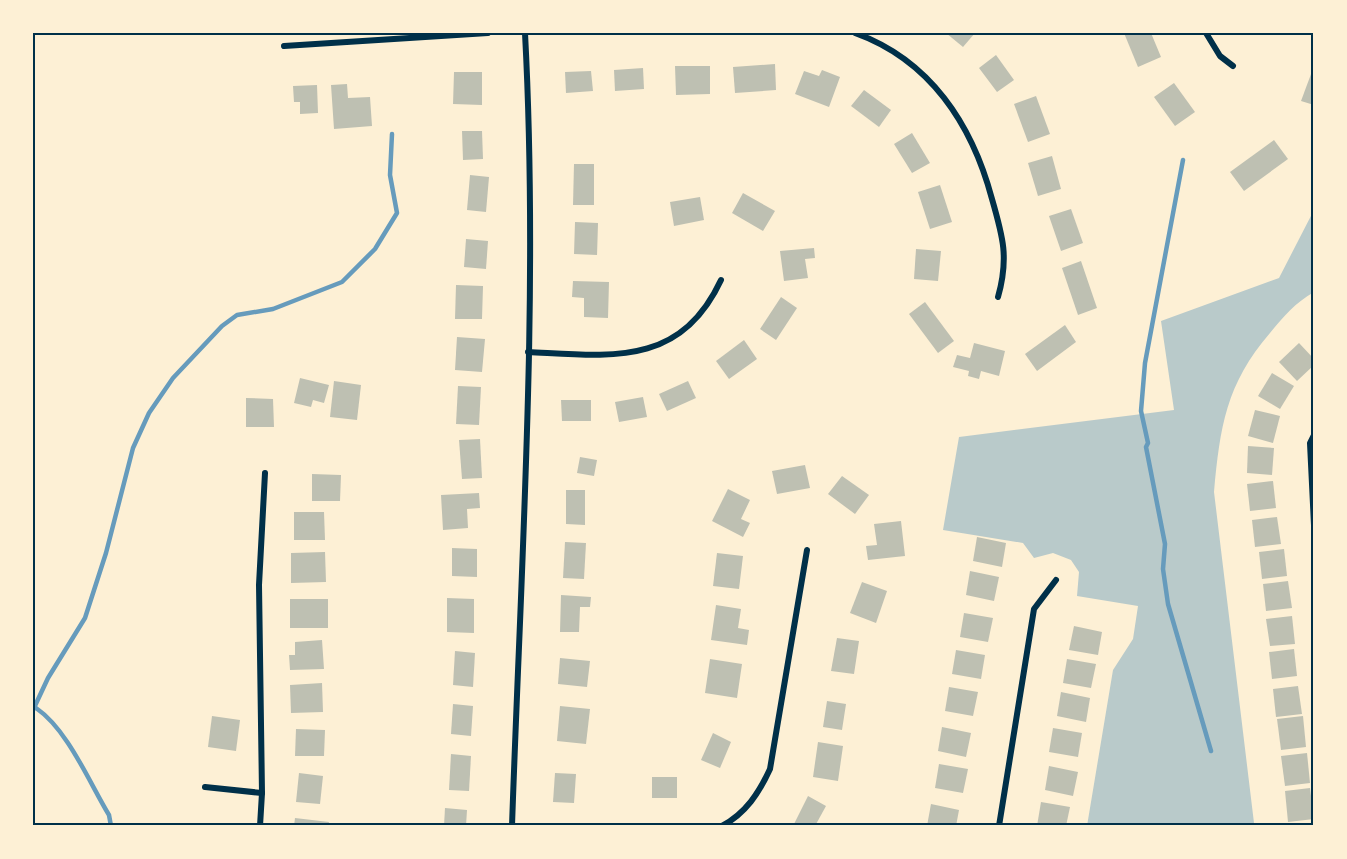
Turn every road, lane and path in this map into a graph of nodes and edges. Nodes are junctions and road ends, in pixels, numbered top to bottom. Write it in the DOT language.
graph roads {
  1 [pos="488,33"];
  2 [pos="525,33"];
  3 [pos="855,33"];
  4 [pos="1206,33"];
  5 [pos="284,46"];
  6 [pos="1233,66"];
  7 [pos="721,280"];
  8 [pos="998,297"];
  9 [pos="528,352"];
  10 [pos="1314,435"];
  11 [pos="265,473"];
  12 [pos="1314,525"];
  13 [pos="807,550"];
  14 [pos="1056,580"];
  15 [pos="205,787"];
  16 [pos="262,793"];
  17 [pos="260,826"];
  18 [pos="512,826"];
  19 [pos="722,826"];
  20 [pos="999,826"];
  1 -- 5 [label="street"];
  2 -- 9 [label="street"];
  3 -- 8 [label="street"];
  4 -- 6 [label="street"];
  7 -- 9 [label="street"];
  9 -- 18 [label="street"];
  10 -- 12 [label="street"];
  11 -- 16 [label="street"];
  13 -- 19 [label="street"];
  14 -- 20 [label="street"];
  15 -- 16 [label="street"];
  16 -- 17 [label="street"];
}
